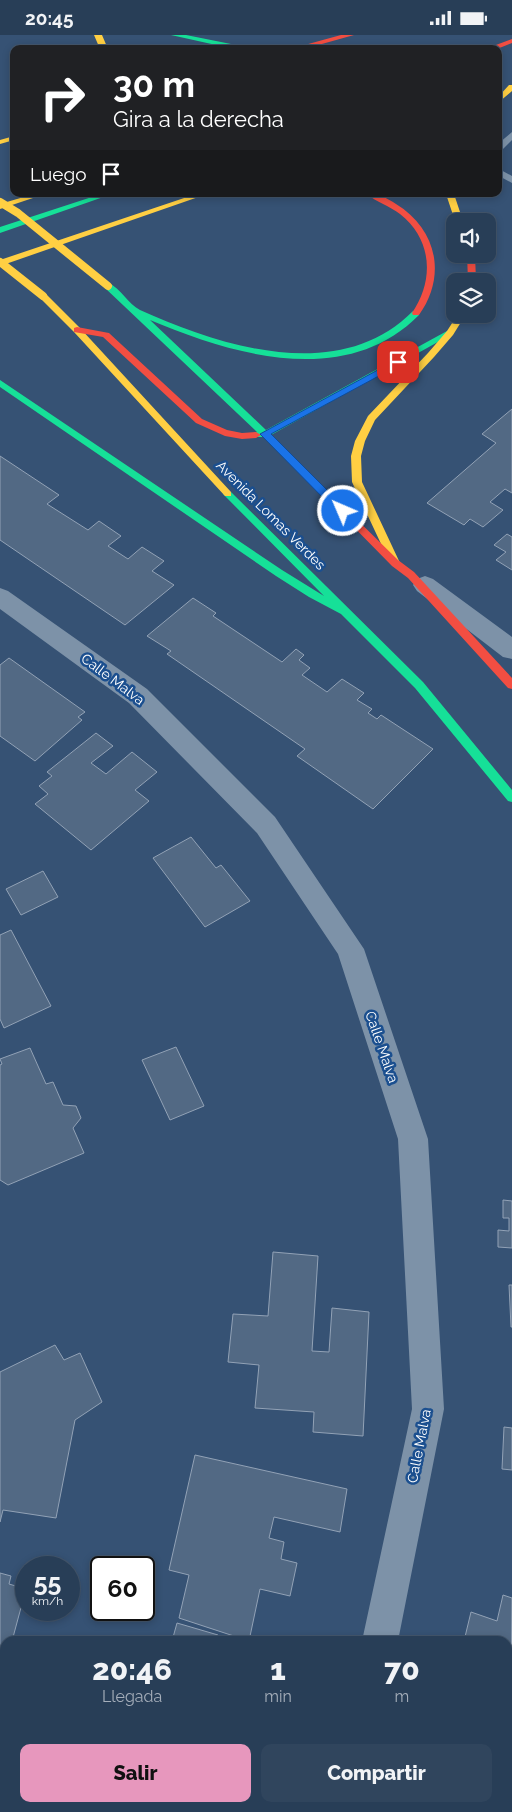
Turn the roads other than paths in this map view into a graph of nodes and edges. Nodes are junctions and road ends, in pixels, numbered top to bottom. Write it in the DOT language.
graph roads {
  1 [pos="175,35"];
  2 [pos="350,35"];
  3 [pos="223,45"];
  4 [pos="308,45"];
  5 [pos="512,87"];
  6 [pos="502,97"];
  7 [pos="512,135"];
  8 [pos="502,145"];
  9 [pos="32,197"];
  10 [pos="99,197"];
  11 [pos="194,197"];
  12 [pos="377,197"];
  13 [pos="451,197"];
  14 [pos="0,202"];
  15 [pos="0,207"];
  16 [pos="456,213"];
  17 [pos="0,229"];
  18 [pos="0,262"];
  19 [pos="135,311"];
  20 [pos="456,323"];
  21 [pos="77,330"];
  22 [pos="450,333"];
  23 [pos="0,383"];
  24 [pos="265,434"];
  25 [pos="403,569"];
  26 [pos="0,597"];
  27 [pos="347,612"];
  28 [pos="512,650"];
  29 [pos="512,685"];
  30 [pos="512,798"];
  31 [pos="381,1636"];
  1 -- 3 [label="main road"];
  2 -- 4 [label="main road"];
  5 -- 6 [label="main road"];
  7 -- 8 [label="lane"];
  9 -- 15 [label="main road"];
  10 -- 17 [label="main road"];
  11 -- 18 [label="main road"];
  12 -- 19 [label="main road"];
  13 -- 16 [label="main road"];
  14 -- 19 [label="main road, bridge"];
  18 -- 21 [label="main road, Avenida Lomas Verdes, bridge"];
  19 -- 24 [label="main road"];
  20 -- 22 [label="main road"];
  21 -- 24 [label="main road"];
  21 -- 27 [label="main road, Avenida Lomas Verdes"];
  22 -- 24 [label="main road"];
  22 -- 25 [label="main road"];
  23 -- 27 [label="main road"];
  24 -- 25 [label="main road"];
  25 -- 28 [label="street"];
  25 -- 29 [label="main road"];
  26 -- 31 [label="street, Calle Malva"];
  27 -- 30 [label="main road, Avenida Lomas Verdes"];
}
